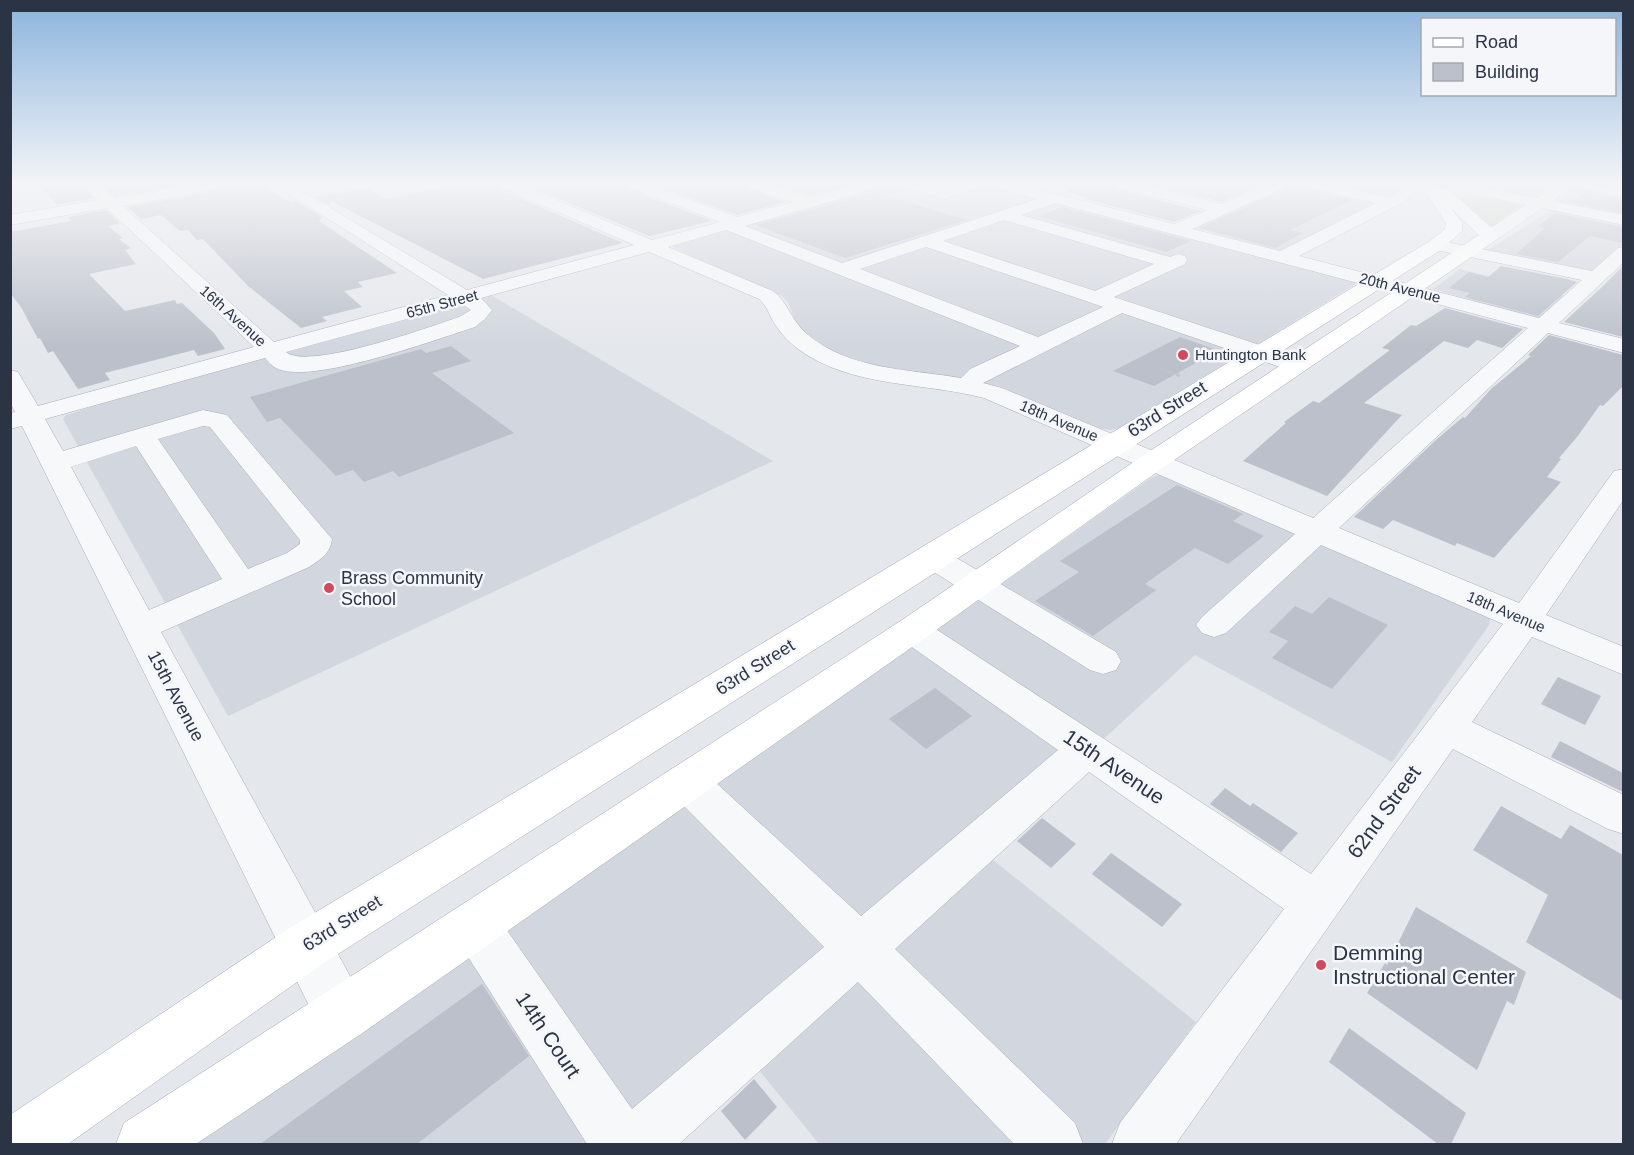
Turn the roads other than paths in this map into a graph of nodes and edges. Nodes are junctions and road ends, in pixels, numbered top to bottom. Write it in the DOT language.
graph roads {
  1 [pos="148,239"];
  2 [pos="371,239"];
  3 [pos="633,239"];
  4 [pos="681,239"];
  5 [pos="767,239"];
  6 [pos="933,239"];
  7 [pos="1085,239"];
  8 [pos="1211,239"];
  9 [pos="1319,239"];
  10 [pos="1460,239"];
  11 [pos="1462,239"];
  12 [pos="1473,239"];
  13 [pos="926,241"];
  14 [pos="1219,241"];
  15 [pos="1464,244"];
  16 [pos="652,247"];
  17 [pos="1623,252"];
  18 [pos="801,254"];
  19 [pos="1283,257"];
  20 [pos="1171,263"];
  21 [pos="768,264"];
  22 [pos="842,269"];
  23 [pos="1595,278"];
  24 [pos="1392,286"];
  25 [pos="466,297"];
  26 [pos="1096,298"];
  27 [pos="1121,306"];
  28 [pos="1543,325"];
  29 [pos="1038,345"];
  30 [pos="1623,346"];
  31 [pos="270,350"];
  32 [pos="1259,352"];
  33 [pos="1297,365"];
  34 [pos="10,377"];
  35 [pos="966,386"];
  36 [pos="20,418"];
  37 [pos="142,436"];
  38 [pos="1113,443"];
  39 [pos="1154,460"];
  40 [pos="54,462"];
  41 [pos="1623,477"];
  42 [pos="1317,531"];
  43 [pos="932,558"];
  44 [pos="243,584"];
  45 [pos="976,585"];
  46 [pos="1525,620"];
  47 [pos="1214,624"];
  48 [pos="140,627"];
  49 [pos="912,630"];
  50 [pos="1103,661"];
  51 [pos="1623,662"];
  52 [pos="1446,727"];
  53 [pos="1087,748"];
  54 [pos="686,781"];
  55 [pos="1623,816"];
  56 [pos="1316,904"];
  57 [pos="475,925"];
  58 [pos="306,946"];
  59 [pos="859,948"];
  60 [pos="342,1015"];
  61 [pos="19,1144"];
  62 [pos="145,1144"];
  63 [pos="621,1144"];
  64 [pos="636,1144"];
  65 [pos="1054,1144"];
  66 [pos="1141,1144"];
  1 -- 31 [label="street, 16th Avenue"];
  2 -- 25 [label="street"];
  3 -- 16 [label="street, 18th Avenue"];
  4 -- 16 [label="street, 65th Street"];
  5 -- 18 [label="street"];
  6 -- 13 [label="street"];
  7 -- 20 [label="street"];
  8 -- 14 [label="street, 20th Avenue"];
  9 -- 19 [label="street"];
  10 -- 15 [label="main road, 63rd Street"];
  11 -- 15 [label="main road"];
  12 -- 15 [label="street, 63rd Street"];
  13 -- 22 [label="street"];
  13 -- 26 [label="street"];
  14 -- 19 [label="street, 20th Avenue"];
  14 -- 20 [label="street"];
  15 -- 23 [label="street"];
  15 -- 24 [label="main road, 63rd Street"];
  16 -- 25 [label="street, 65th Street"];
  16 -- 35 [label="street, 18th Avenue"];
  17 -- 23 [label="street"];
  18 -- 21 [label="street"];
  18 -- 22 [label="street"];
  19 -- 24 [label="street, 20th Avenue"];
  20 -- 26 [label="street"];
  22 -- 29 [label="street"];
  23 -- 28 [label="street"];
  24 -- 28 [label="street, 20th Avenue"];
  24 -- 32 [label="main road, 63rd Street"];
  24 -- 33 [label="main road, 63rd Street"];
  25 -- 31 [label="street, 16th Avenue"];
  26 -- 27 [label="street"];
  27 -- 29 [label="street"];
  27 -- 32 [label="street"];
  28 -- 30 [label="street, 20th Avenue"];
  28 -- 42 [label="street"];
  29 -- 35 [label="street"];
  31 -- 36 [label="street"];
  32 -- 33 [label="street"];
  32 -- 38 [label="main road, 63rd Street"];
  33 -- 39 [label="main road, 63rd Street"];
  34 -- 36 [label="street, 15th Avenue"];
  35 -- 38 [label="street, 18th Avenue"];
  36 -- 40 [label="street, 15th Avenue"];
  37 -- 40 [label="street"];
  37 -- 44 [label="street"];
  37 -- 44 [label="street"];
  38 -- 39 [label="street, 18th Avenue"];
  38 -- 43 [label="main road, 63rd Street"];
  39 -- 42 [label="street, 18th Avenue"];
  39 -- 45 [label="main road, 63rd Street"];
  40 -- 48 [label="street, 15th Avenue"];
  41 -- 46 [label="street, 62nd Street"];
  42 -- 46 [label="street, 18th Avenue"];
  42 -- 47 [label="street"];
  43 -- 45 [label="street"];
  43 -- 58 [label="main road, 63rd Street"];
  44 -- 48 [label="street"];
  45 -- 49 [label="main road, 63rd Street"];
  45 -- 50 [label="street"];
  46 -- 51 [label="street, 18th Avenue"];
  46 -- 52 [label="street, 62nd Street"];
  48 -- 58 [label="street, 15th Avenue"];
  49 -- 53 [label="street, 15th Avenue"];
  49 -- 54 [label="main road, 63rd Street"];
  52 -- 55 [label="street"];
  52 -- 56 [label="street, 62nd Street"];
  53 -- 56 [label="street, 15th Avenue"];
  53 -- 59 [label="street"];
  54 -- 57 [label="main road, 63rd Street"];
  54 -- 59 [label="street"];
  56 -- 66 [label="street, 62nd Street"];
  57 -- 60 [label="main road, 63rd Street"];
  57 -- 63 [label="street, 14th Court"];
  58 -- 60 [label="street, 15th Avenue"];
  58 -- 61 [label="main road, 63rd Street"];
  59 -- 64 [label="street"];
  59 -- 65 [label="street"];
  60 -- 62 [label="main road, 63rd Street"];
}
